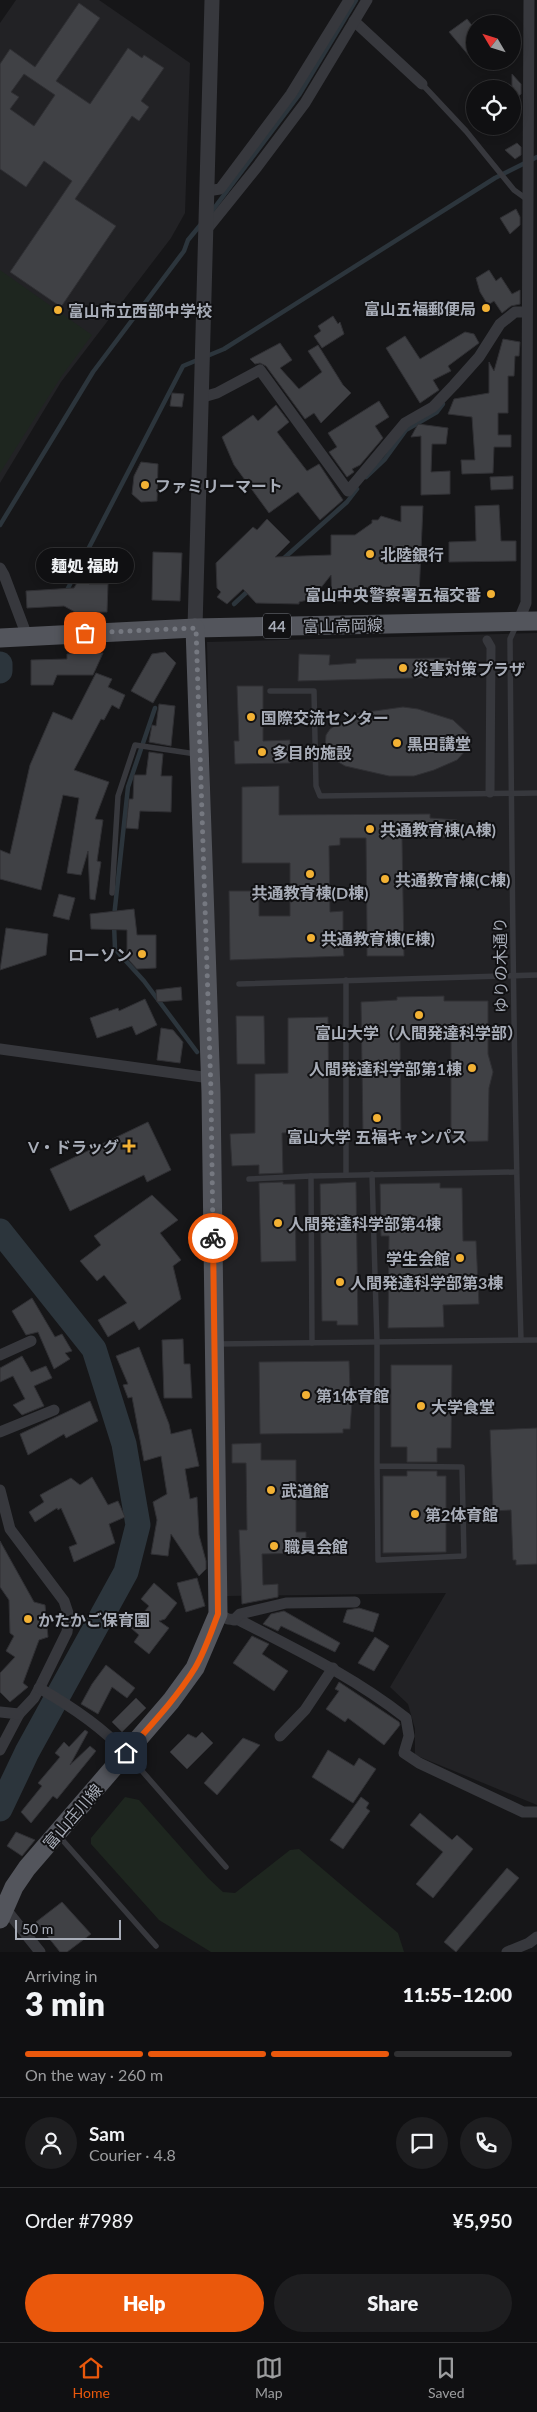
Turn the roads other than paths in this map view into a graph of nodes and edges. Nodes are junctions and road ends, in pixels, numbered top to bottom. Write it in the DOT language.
graph roads {
  1 [pos="212,0"];
  2 [pos="349,0"];
  3 [pos="367,0"];
  4 [pos="528,0"];
  5 [pos="354,21"];
  6 [pos="422,84"];
  7 [pos="533,148"];
  8 [pos="207,197"];
  9 [pos="528,200"];
  10 [pos="207,228"];
  11 [pos="532,288"];
  12 [pos="527,312"];
  13 [pos="203,396"];
  14 [pos="0,568"];
  15 [pos="537,621"];
  16 [pos="518,622"];
  17 [pos="196,628"];
  18 [pos="15,636"];
  19 [pos="487,640"];
  20 [pos="270,691"];
  21 [pos="198,754"];
  22 [pos="490,793"];
  23 [pos="512,793"];
  24 [pos="537,793"];
  25 [pos="112,893"];
  26 [pos="514,976"];
  27 [pos="537,976"];
  28 [pos="346,980"];
  29 [pos="239,984"];
  30 [pos="0,1049"];
  31 [pos="210,1078"];
  32 [pos="516,1172"];
  33 [pos="372,1174"];
  34 [pos="346,1175"];
  35 [pos="311,1176"];
  36 [pos="249,1179"];
  37 [pos="521,1340"];
  38 [pos="537,1340"];
  39 [pos="32,1341"];
  40 [pos="377,1342"];
  41 [pos="312,1343"];
  42 [pos="214,1344"];
  43 [pos="0,1355"];
  44 [pos="54,1410"];
  45 [pos="0,1432"];
  46 [pos="377,1466"];
  47 [pos="0,1490"];
  48 [pos="355,1602"];
  49 [pos="226,1617"];
  50 [pos="333,1668"];
  51 [pos="39,1688"];
  52 [pos="0,1712"];
  53 [pos="19,1714"];
  54 [pos="280,1736"];
  55 [pos="0,1750"];
  56 [pos="126,1753"];
  57 [pos="537,1812"];
  58 [pos="57,1834"];
  59 [pos="226,1867"];
  60 [pos="2,1913"];
  61 [pos="537,1937"];
  62 [pos="156,1946"];
  63 [pos="40,1952"];
  64 [pos="507,1952"];
  1 -- 8 [label="street"];
  2 -- 8 [label="street"];
  3 -- 5 [label="street"];
  4 -- 7 [label="street"];
  5 -- 6 [label="street"];
  5 -- 10 [label="street"];
  6 -- 9 [label="lane"];
  7 -- 9 [label="street"];
  8 -- 10 [label="street"];
  9 -- 11 [label="street"];
  10 -- 13 [label="street"];
  11 -- 12 [label="street"];
  12 -- 13 [label="street"];
  12 -- 16 [label="street"];
  13 -- 17 [label="street"];
  14 -- 18 [label="street"];
  15 -- 16 [label="main road, 富山高岡線 / 44"];
  16 -- 17 [label="main road, 富山高岡線 / 44"];
  16 -- 23 [label="lane, ゆりの木通り"];
  17 -- 18 [label="main road, 富山高岡線 / 44"];
  17 -- 21 [label="main road, 富山庄川線"];
  19 -- 22 [label="street"];
  20 -- 22 [label="lane"];
  21 -- 25 [label="lane"];
  21 -- 31 [label="main road, 富山庄川線"];
  22 -- 23 [label="lane"];
  23 -- 24 [label="lane"];
  23 -- 26 [label="lane, ゆりの木通り"];
  26 -- 27 [label="lane"];
  26 -- 28 [label="lane"];
  26 -- 32 [label="lane, ゆりの木通り"];
  28 -- 29 [label="lane"];
  28 -- 34 [label="lane"];
  30 -- 31 [label="street"];
  31 -- 42 [label="main road, 富山庄川線"];
  32 -- 33 [label="lane"];
  32 -- 37 [label="lane, ゆりの木通り"];
  33 -- 34 [label="lane"];
  33 -- 40 [label="lane"];
  34 -- 35 [label="lane"];
  35 -- 36 [label="lane"];
  35 -- 41 [label="lane"];
  37 -- 38 [label="lane"];
  37 -- 40 [label="lane"];
  39 -- 43 [label="street"];
  40 -- 41 [label="lane"];
  40 -- 46 [label="lane"];
  41 -- 42 [label="lane"];
  42 -- 49 [label="main road, 富山庄川線"];
  44 -- 45 [label="street"];
  46 -- 46 [label="lane"];
  47 -- 51 [label="street"];
  48 -- 49 [label="street"];
  49 -- 50 [label="street"];
  49 -- 56 [label="main road, 富山庄川線"];
  50 -- 54 [label="street"];
  50 -- 57 [label="street"];
  51 -- 53 [label="street"];
  51 -- 56 [label="street"];
  52 -- 53 [label="street"];
  53 -- 55 [label="street"];
  56 -- 58 [label="main road, 富山庄川線"];
  56 -- 59 [label="lane"];
  58 -- 60 [label="main road, 富山庄川線"];
  58 -- 62 [label="lane"];
  60 -- 63 [label="street"];
  61 -- 64 [label="street"];
}
